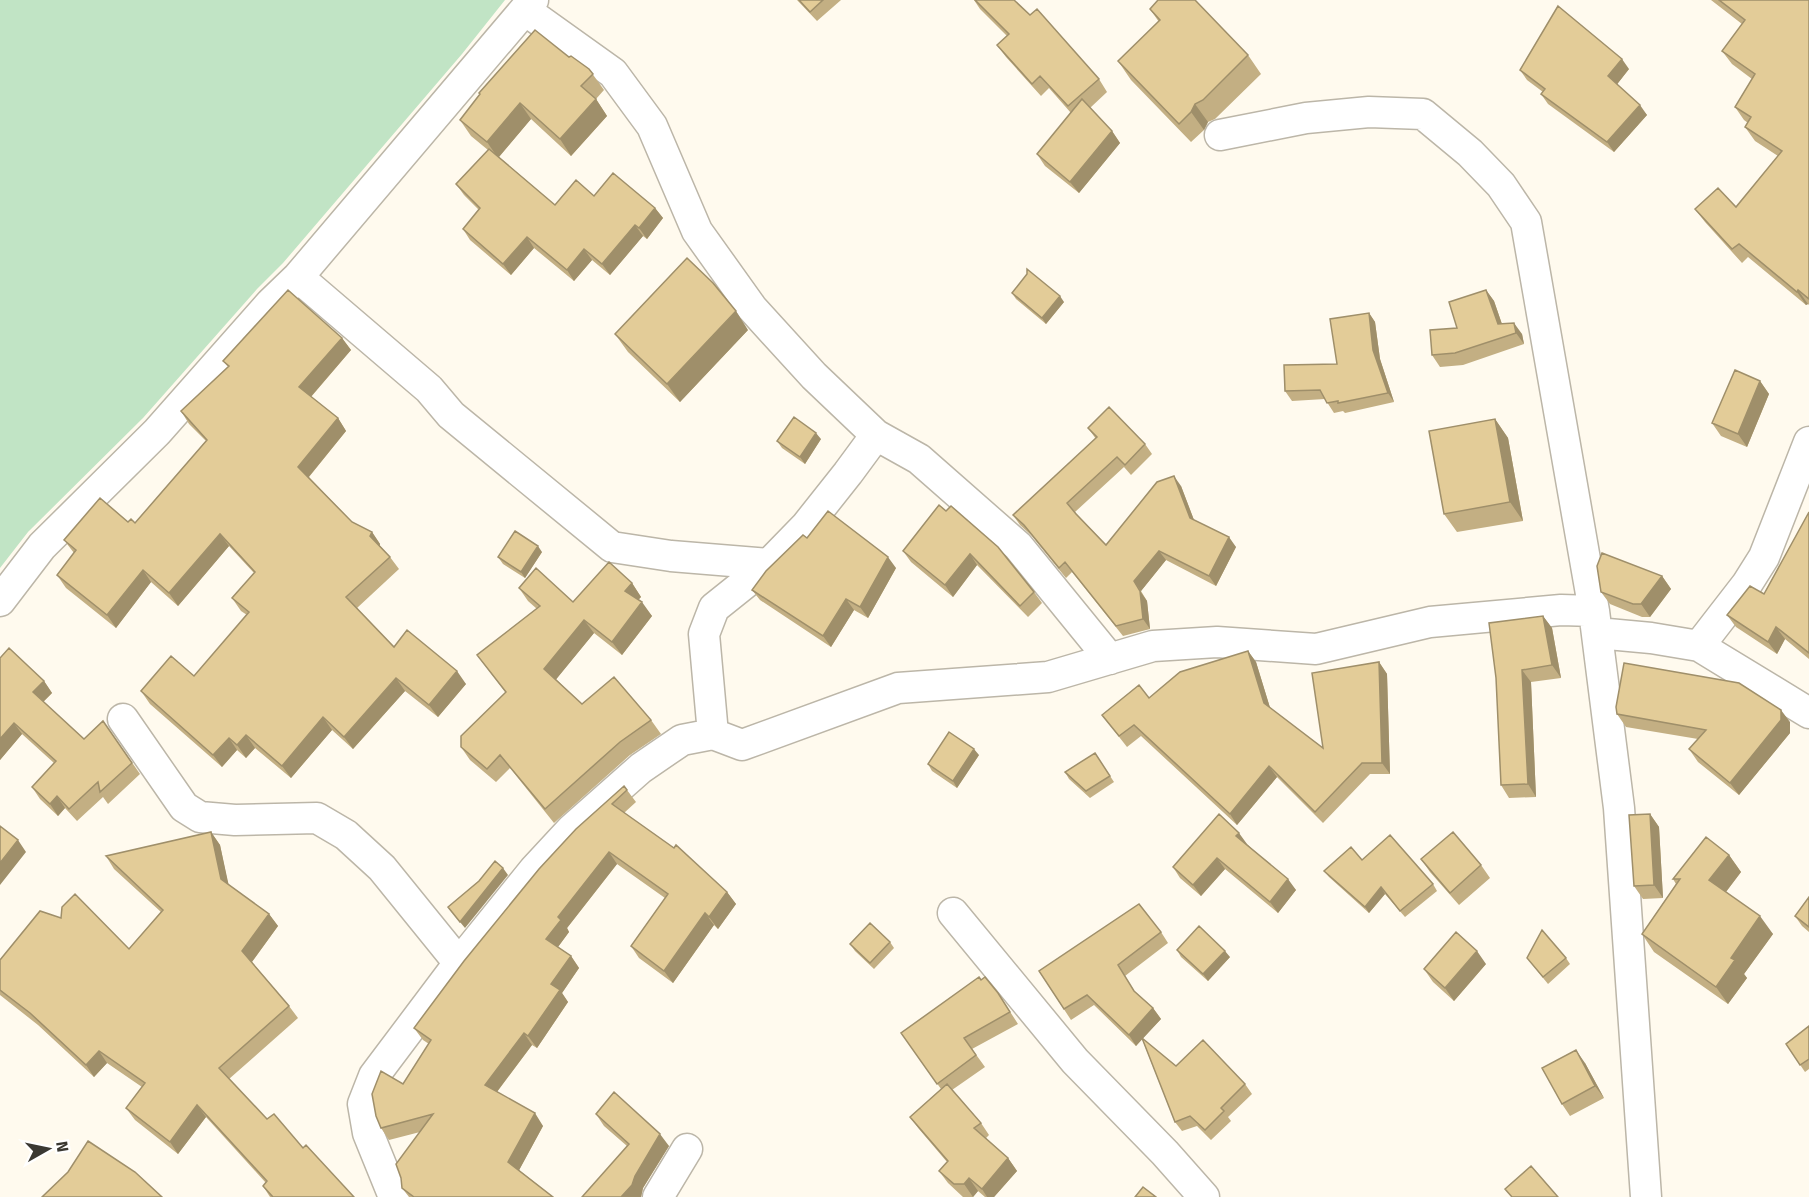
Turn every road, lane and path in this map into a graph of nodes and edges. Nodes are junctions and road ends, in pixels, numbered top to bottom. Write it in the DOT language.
graph roads {
  1 [pos="529,5"];
  2 [pos="1220,135"];
  3 [pos="298,277"];
  4 [pos="876,435"];
  5 [pos="1809,442"];
  6 [pos="768,564"];
  7 [pos="0,601"];
  8 [pos="1595,622"];
  9 [pos="1700,646"];
  10 [pos="1110,659"];
  11 [pos="1809,713"];
  12 [pos="123,719"];
  13 [pos="713,734"];
  14 [pos="952,913"];
  15 [pos="459,963"];
  16 [pos="687,1149"];
  17 [pos="394,1197"];
  18 [pos="658,1197"];
  19 [pos="1204,1197"];
  20 [pos="1646,1197"];
  1 -- 3 [label="street"];
  1 -- 4 [label="street"];
  2 -- 8 [label="street"];
  3 -- 6 [label="street"];
  3 -- 7 [label="street"];
  4 -- 6 [label="street"];
  4 -- 10 [label="street"];
  5 -- 9 [label="street"];
  6 -- 13 [label="street"];
  8 -- 9 [label="street"];
  8 -- 10 [label="street"];
  8 -- 20 [label="street"];
  9 -- 11 [label="street"];
  10 -- 13 [label="street"];
  12 -- 15 [label="street"];
  13 -- 15 [label="street"];
  14 -- 19 [label="street"];
  15 -- 17 [label="street"];
  16 -- 18 [label="street"];
}
